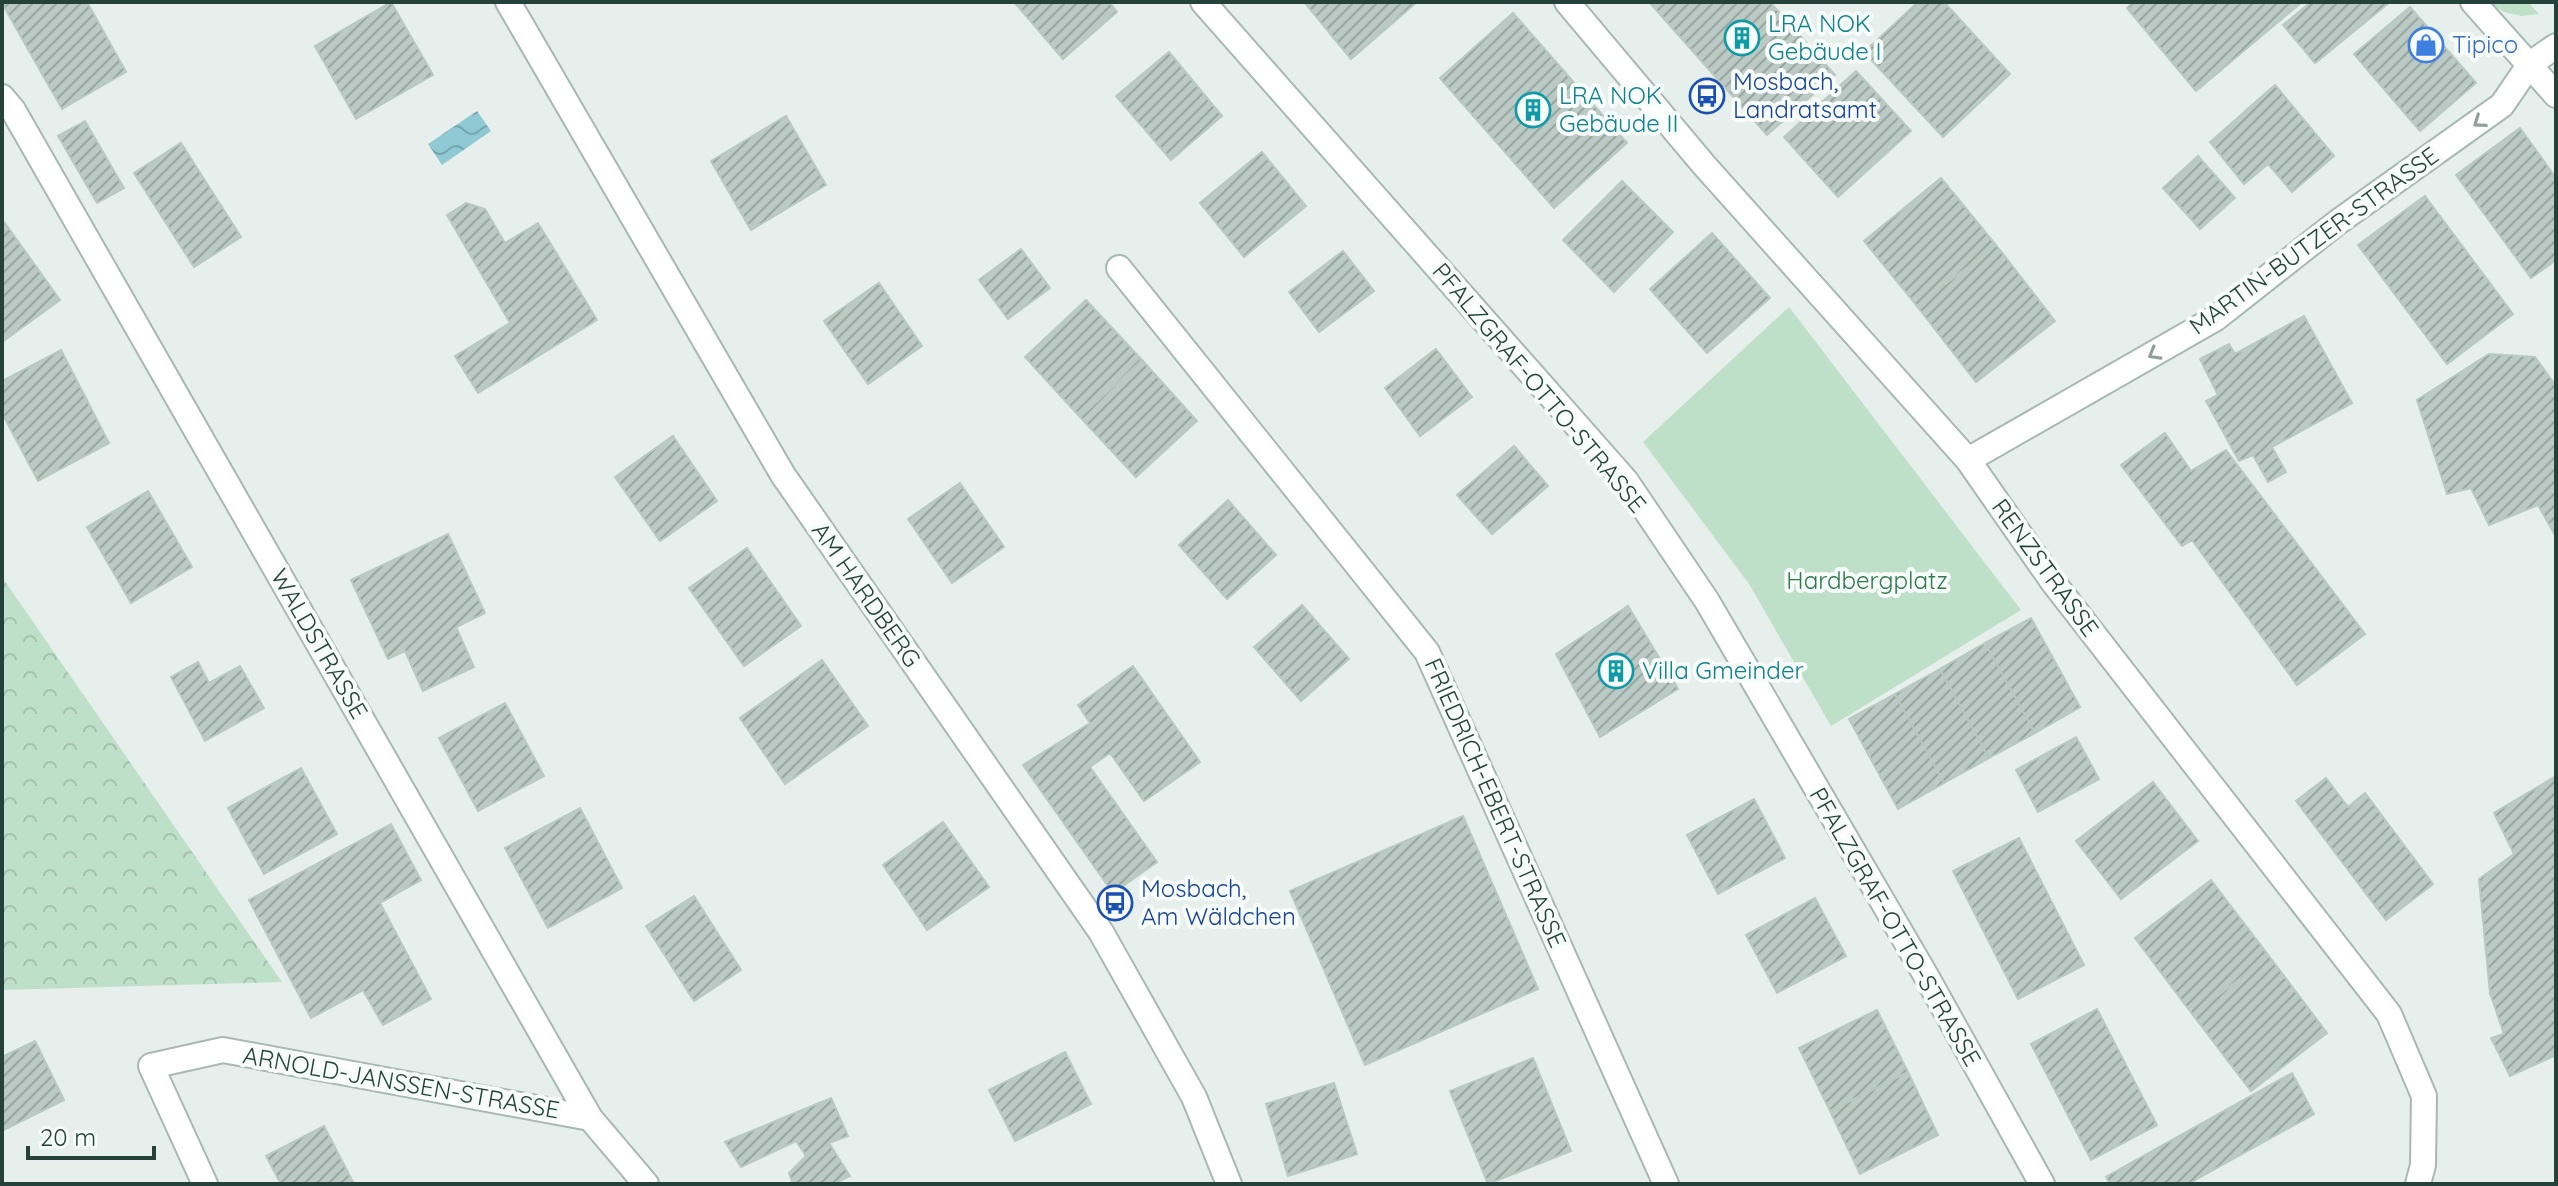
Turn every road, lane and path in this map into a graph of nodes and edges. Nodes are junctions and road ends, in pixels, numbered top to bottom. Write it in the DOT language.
graph roads {
  1 [pos="508,2"];
  2 [pos="1203,2"];
  3 [pos="1567,2"];
  4 [pos="2473,2"];
  5 [pos="2556,46"];
  6 [pos="2530,64"];
  7 [pos="2556,95"];
  8 [pos="2,97"];
  9 [pos="1119,268"];
  10 [pos="1968,460"];
  11 [pos="590,1118"];
  12 [pos="205,1184"];
  13 [pos="646,1184"];
  14 [pos="1229,1184"];
  15 [pos="1666,1184"];
  16 [pos="2042,1184"];
  17 [pos="2418,1184"];
  1 -- 14 [label="street, AM HARDBERG"];
  2 -- 16 [label="street, PFALZGRAF-OTTO-STRASSE"];
  3 -- 10 [label="street, RENZSTRASSE"];
  4 -- 6 [label="street"];
  5 -- 6 [label="street, MARTIN-BUTZER-STRASSE"];
  6 -- 7 [label="street"];
  6 -- 10 [label="street, MARTIN-BUTZER-STRASSE, one-way"];
  8 -- 11 [label="street, WALDSTRASSE"];
  9 -- 15 [label="street, FRIEDRICH-EBERT-STRASSE"];
  10 -- 17 [label="street, RENZSTRASSE"];
  11 -- 12 [label="street, ARNOLD-JANSSEN-STRASSE"];
  11 -- 13 [label="street, WALDSTRASSE"];
}
